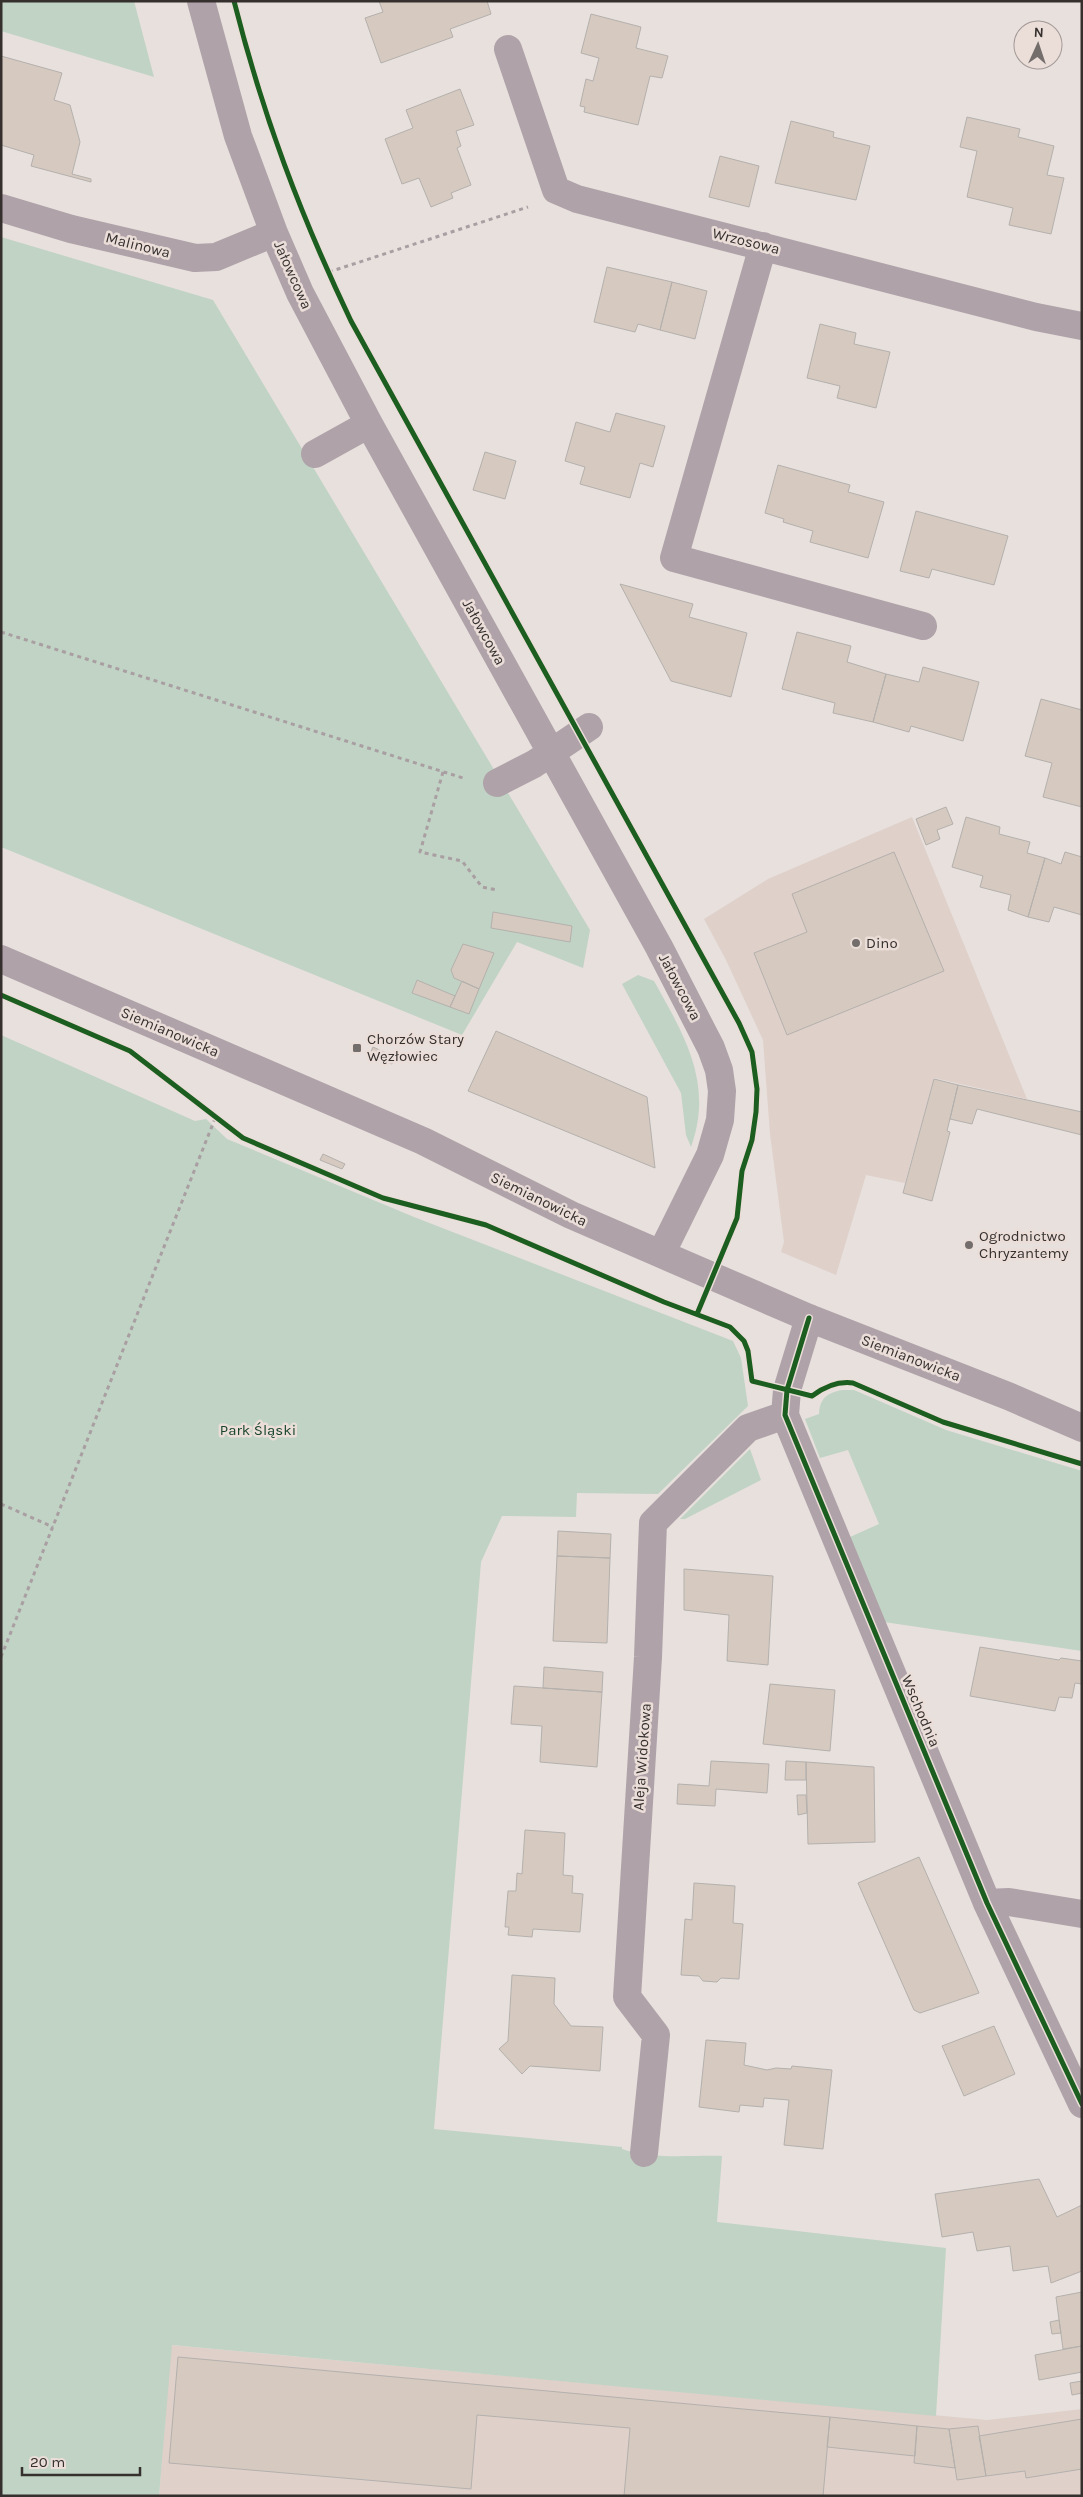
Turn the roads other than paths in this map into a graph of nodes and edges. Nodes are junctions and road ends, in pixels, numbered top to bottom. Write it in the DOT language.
graph roads {
  1 [pos="200,1"];
  2 [pos="508,49"];
  3 [pos="1,208"];
  4 [pos="274,233"];
  5 [pos="764,246"];
  6 [pos="1082,326"];
  7 [pos="369,424"];
  8 [pos="315,454"];
  9 [pos="924,626"];
  10 [pos="589,728"];
  11 [pos="551,752"];
  12 [pos="484,782"];
  13 [pos="1,959"];
  14 [pos="661,1254"];
  15 [pos="809,1318"];
  16 [pos="785,1415"];
  17 [pos="1082,1428"];
  18 [pos="987,1903"];
  19 [pos="1082,1914"];
  20 [pos="1082,2104"];
  21 [pos="644,2153"];
  1 -- 4 [label="street, Jałowcowa"];
  2 -- 5 [label="street, Wrzosowa"];
  3 -- 4 [label="street, Malinowa"];
  4 -- 7 [label="street, Jałowcowa"];
  5 -- 6 [label="street, Wrzosowa"];
  5 -- 9 [label="street"];
  7 -- 8 [label="street"];
  7 -- 11 [label="street, Jałowcowa"];
  10 -- 11 [label="street"];
  11 -- 12 [label="street"];
  11 -- 14 [label="street, Jałowcowa"];
  13 -- 14 [label="street, Siemianowicka"];
  14 -- 15 [label="street, Siemianowicka"];
  15 -- 16 [label="street, Wschodnia"];
  15 -- 17 [label="street, Siemianowicka"];
  16 -- 18 [label="street, Wschodnia"];
  16 -- 21 [label="street, Aleja Widokowa"];
  18 -- 19 [label="street"];
  18 -- 20 [label="street, Wschodnia"];
}
